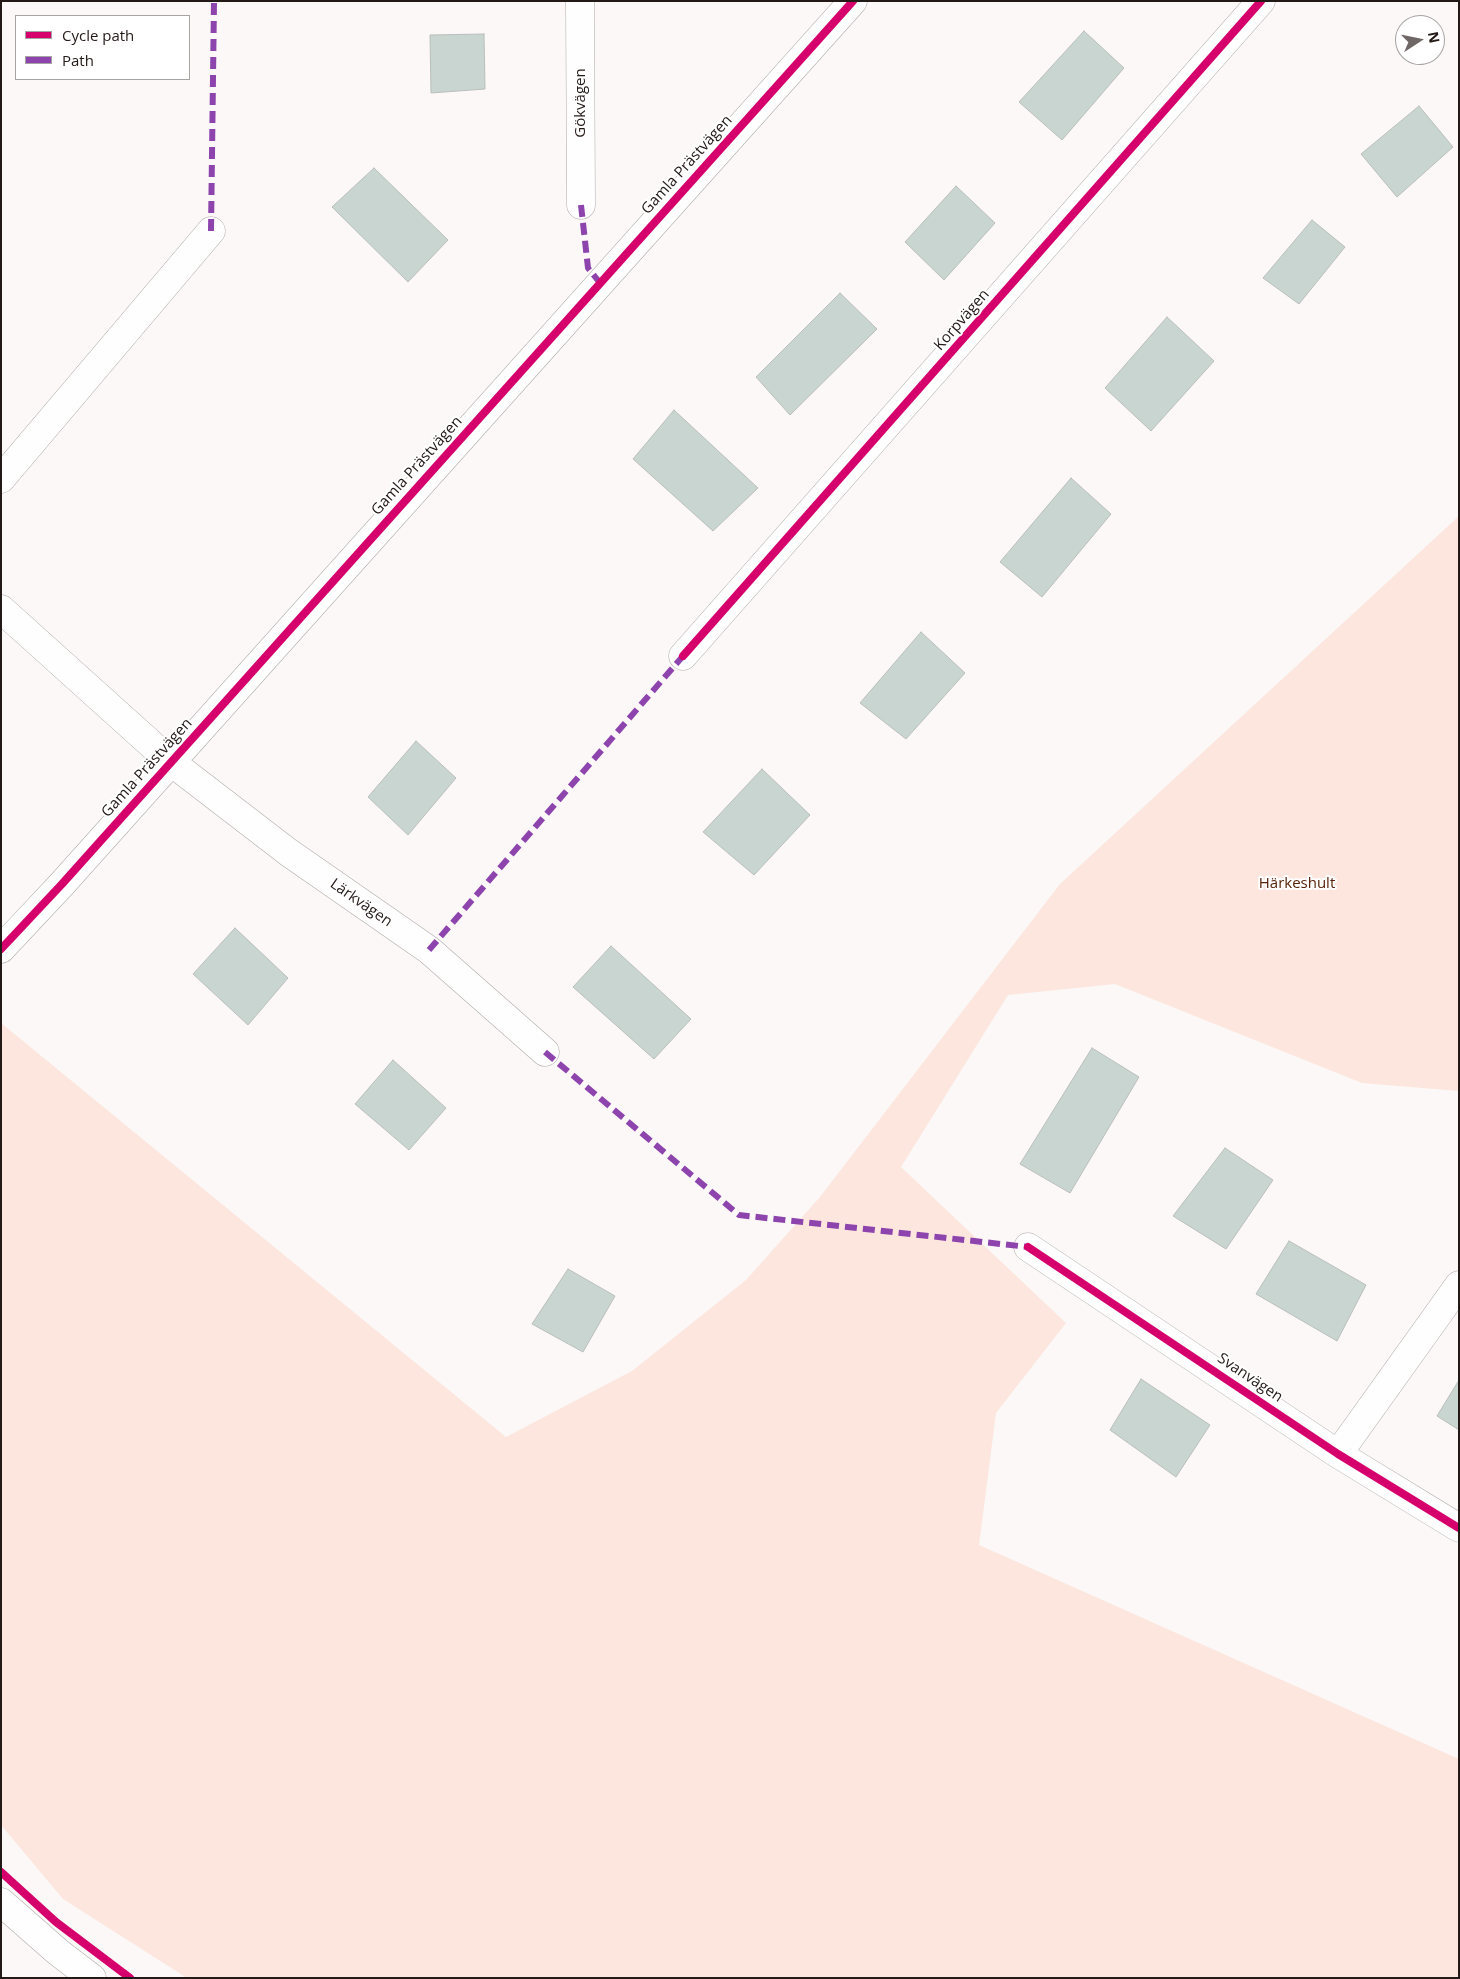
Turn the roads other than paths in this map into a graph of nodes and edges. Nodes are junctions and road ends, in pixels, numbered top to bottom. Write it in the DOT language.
graph roads {
  1 [pos="580,1"];
  2 [pos="853,1"];
  3 [pos="1262,1"];
  4 [pos="581,205"];
  5 [pos="212,231"];
  6 [pos="1,479"];
  7 [pos="1,609"];
  8 [pos="683,656"];
  9 [pos="171,762"];
  10 [pos="1,949"];
  11 [pos="545,1052"];
  12 [pos="1028,1247"];
  13 [pos="1459,1285"];
  14 [pos="1338,1454"];
  15 [pos="1459,1528"];
  16 [pos="1,1902"];
  17 [pos="92,1978"];
  1 -- 4 [label="street, Gökvägen"];
  2 -- 9 [label="street, Gamla Prästvägen"];
  3 -- 8 [label="street, Korpvägen"];
  5 -- 6 [label="street"];
  7 -- 9 [label="street, Lärkvägen"];
  9 -- 10 [label="street, Gamla Prästvägen"];
  9 -- 11 [label="street, Lärkvägen"];
  12 -- 14 [label="street, Svanvägen"];
  13 -- 14 [label="street"];
  14 -- 15 [label="street, Svanvägen"];
  16 -- 17 [label="street"];
}
